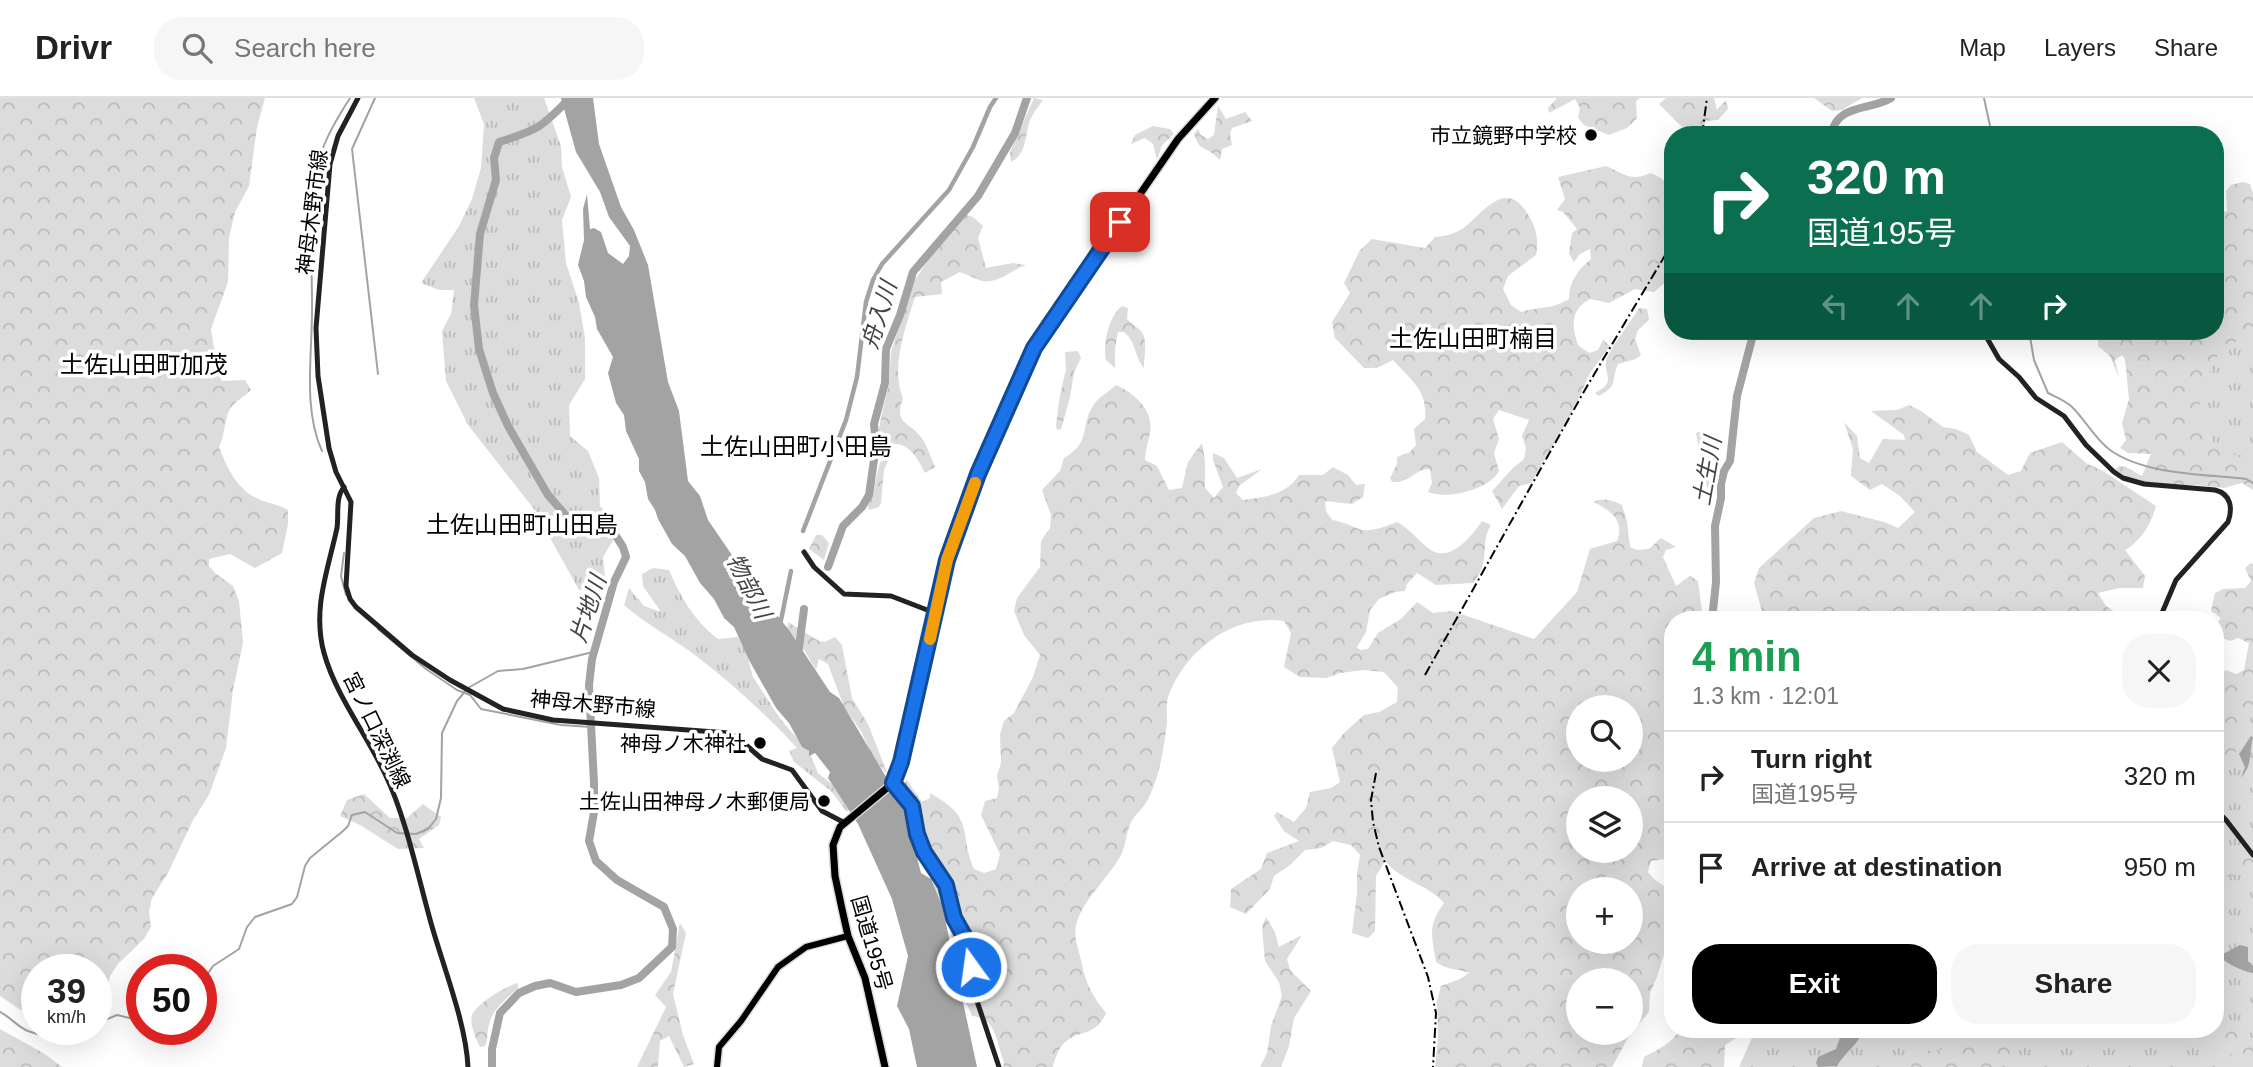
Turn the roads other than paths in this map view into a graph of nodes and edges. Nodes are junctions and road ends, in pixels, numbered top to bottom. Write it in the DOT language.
graph roads {
  1 [pos="358,98"];
  2 [pos="1215,98"];
  3 [pos="1988,340"];
  4 [pos="344,487"];
  5 [pos="804,552"];
  6 [pos="2163,611"];
  7 [pos="935,613"];
  8 [pos="891,785"];
  9 [pos="2224,818"];
  10 [pos="847,821"];
  11 [pos="2253,855"];
  12 [pos="848,936"];
  13 [pos="468,1067"];
  14 [pos="717,1067"];
  15 [pos="885,1067"];
  16 [pos="999,1067"];
  1 -- 4 [label="main road, 神母木野市線"];
  2 -- 7 [label="highway"];
  3 -- 6 [label="main road"];
  4 -- 10 [label="main road, 神母木野市線"];
  4 -- 13 [label="main road, 宮ノ口深渕線"];
  5 -- 7 [label="main road"];
  7 -- 8 [label="highway"];
  8 -- 10 [label="highway"];
  8 -- 16 [label="main road"];
  9 -- 11 [label="main road"];
  10 -- 12 [label="highway, 国道195号"];
  12 -- 14 [label="main road"];
  12 -- 15 [label="highway, 国道195号"];
}
